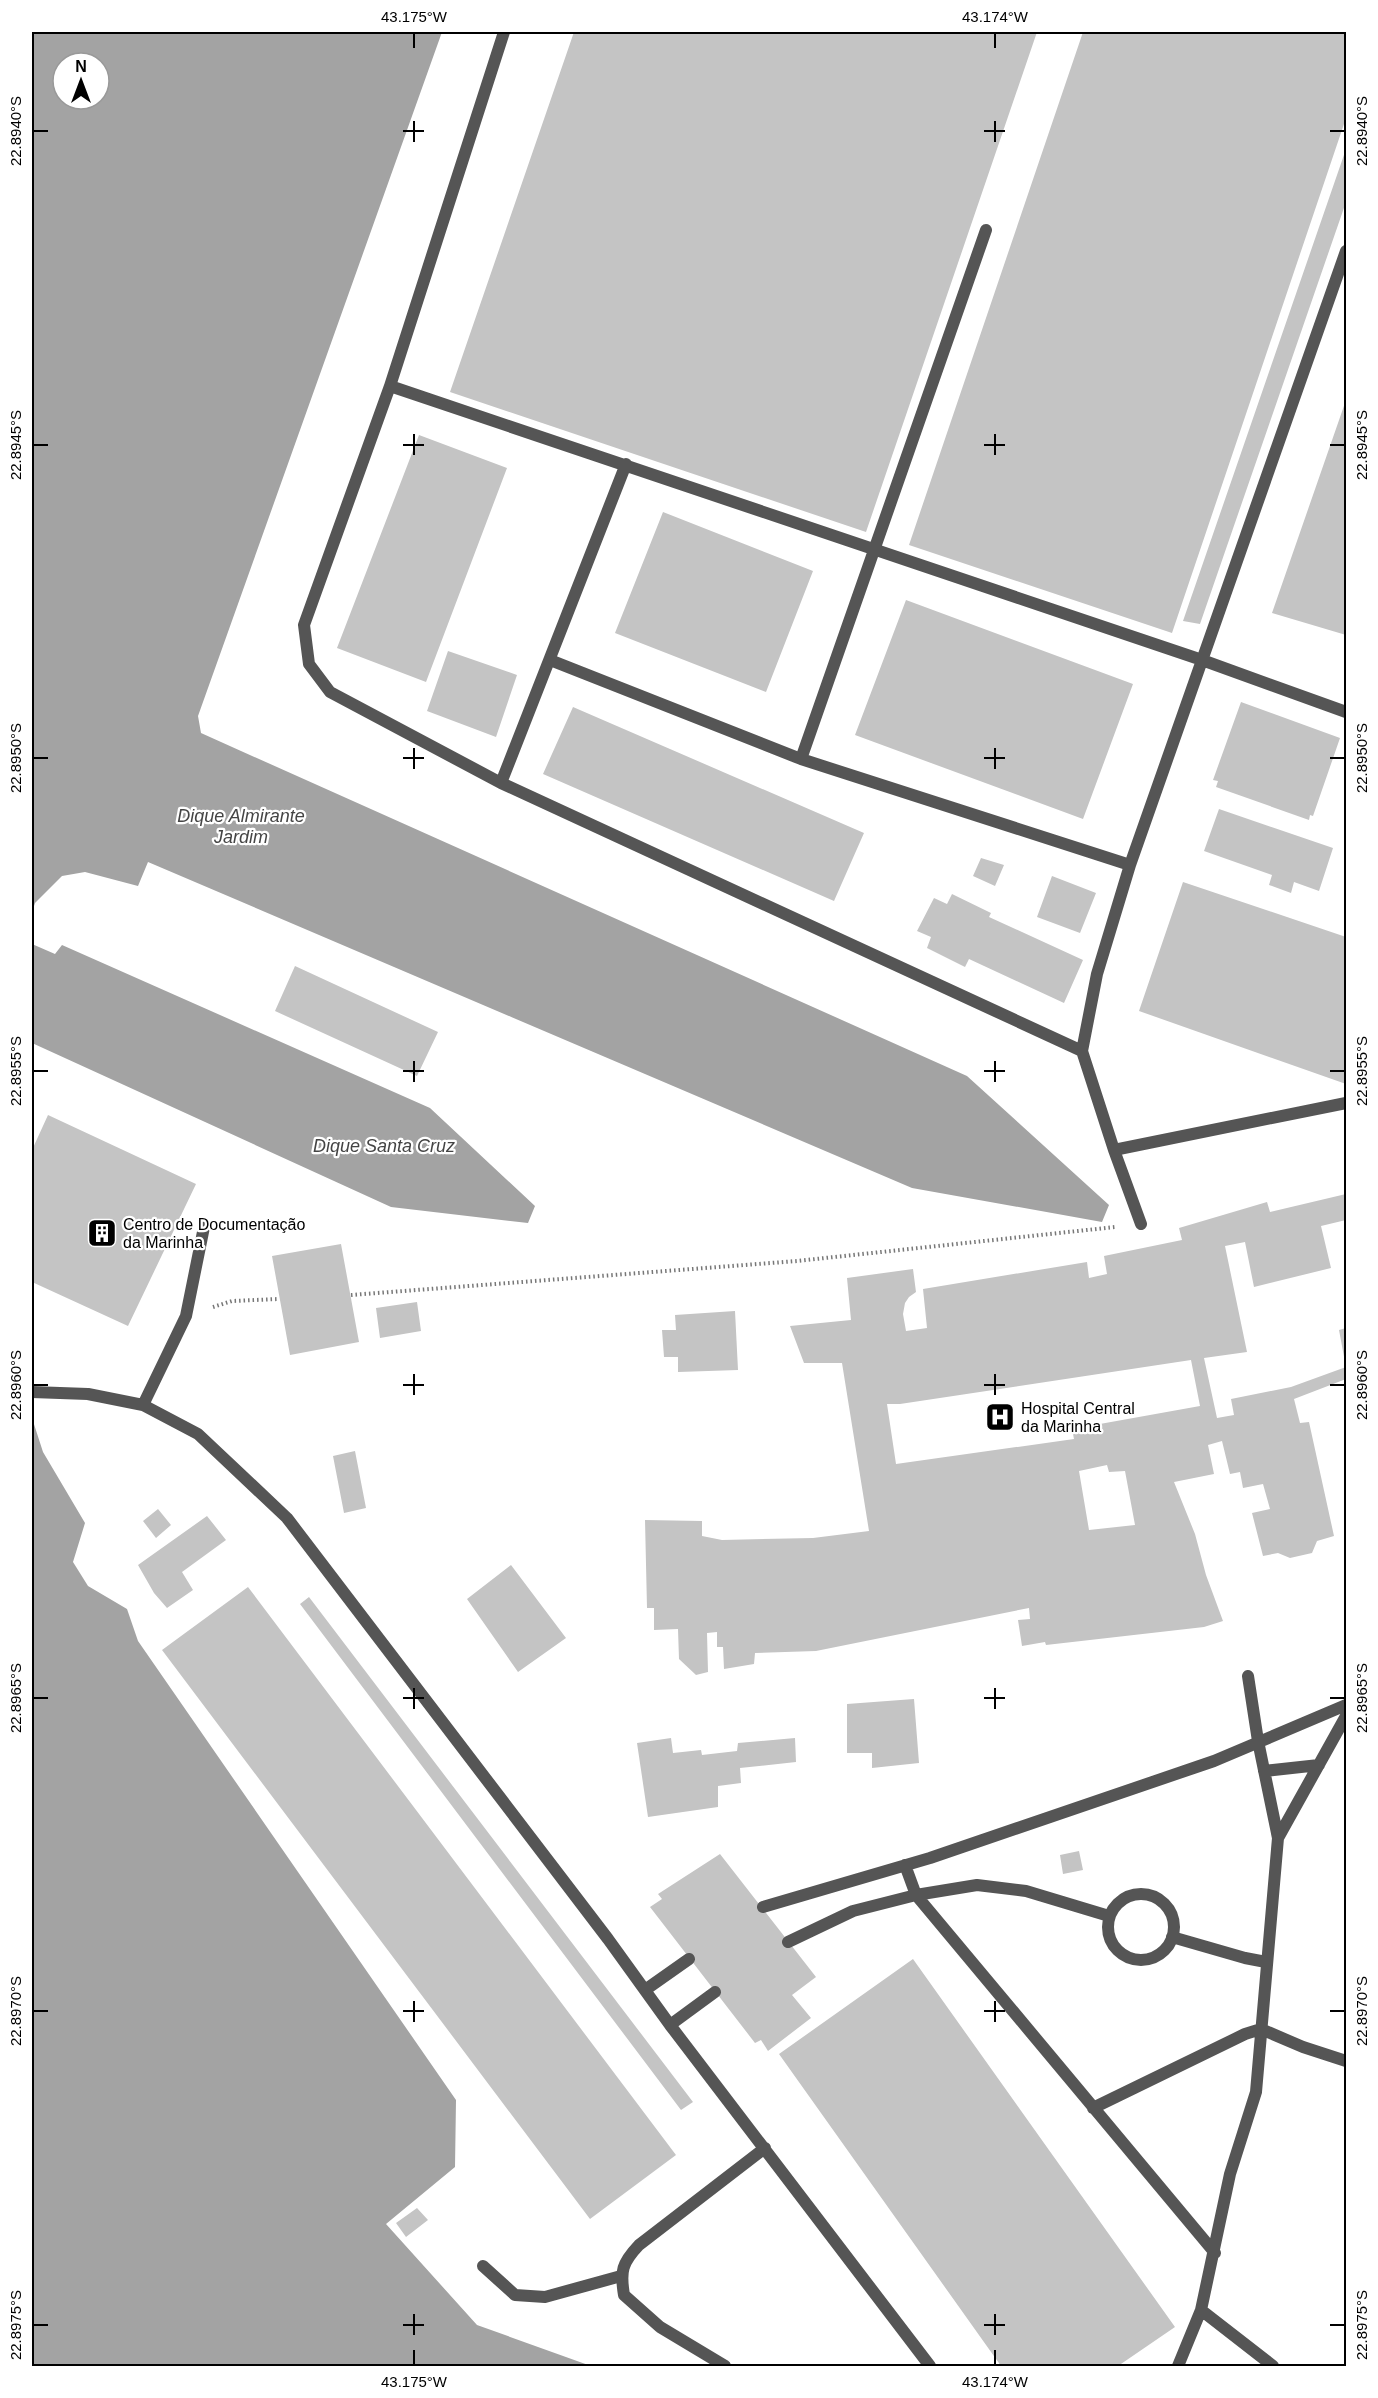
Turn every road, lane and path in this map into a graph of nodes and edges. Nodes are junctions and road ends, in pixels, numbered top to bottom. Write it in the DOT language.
graph roads {
  1 [pos="504,32"];
  2 [pos="986,230"];
  3 [pos="1347,251"];
  4 [pos="390,386"];
  5 [pos="626,464"];
  6 [pos="874,551"];
  7 [pos="550,660"];
  8 [pos="1202,660"];
  9 [pos="1347,712"];
  10 [pos="801,759"];
  11 [pos="501,783"];
  12 [pos="1130,865"];
  13 [pos="1082,1051"];
  14 [pos="1347,1103"];
  15 [pos="1114,1150"];
  16 [pos="1142,1224"];
  17 [pos="204,1227"];
  18 [pos="351,1295"];
  19 [pos="279,1299"];
  20 [pos="186,1316"];
  21 [pos="34,1391"];
  22 [pos="143,1405"];
  23 [pos="1248,1676"];
  24 [pos="1347,1705"];
  25 [pos="1347,1716"];
  26 [pos="1258,1741"];
  27 [pos="1319,1765"];
  28 [pos="1264,1771"];
  29 [pos="1278,1839"];
  30 [pos="904,1865"];
  31 [pos="916,1895"];
  32 [pos="763,1907"];
  33 [pos="1109,1916"];
  34 [pos="1172,1937"];
  35 [pos="788,1942"];
  36 [pos="689,1959"];
  37 [pos="1266,1962"];
  38 [pos="645,1990"];
  39 [pos="715,1992"];
  40 [pos="670,2025"];
  41 [pos="1261,2029"];
  42 [pos="1347,2061"];
  43 [pos="1093,2108"];
  44 [pos="765,2148"];
  45 [pos="1215,2253"];
  46 [pos="483,2266"];
  47 [pos="621,2276"];
  48 [pos="1201,2310"];
  49 [pos="725,2367"];
  50 [pos="930,2367"];
  51 [pos="1178,2367"];
  52 [pos="1273,2367"];
  1 -- 4 [label="lane"];
  2 -- 6 [label="lane"];
  3 -- 8 [label="lane"];
  4 -- 5 [label="lane"];
  4 -- 11 [label="lane"];
  5 -- 6 [label="lane"];
  5 -- 7 [label="lane"];
  6 -- 8 [label="lane"];
  6 -- 10 [label="lane"];
  7 -- 10 [label="lane"];
  7 -- 11 [label="lane"];
  8 -- 9 [label="lane"];
  8 -- 12 [label="lane"];
  10 -- 12 [label="lane"];
  11 -- 13 [label="lane"];
  12 -- 13 [label="lane"];
  13 -- 15 [label="lane"];
  14 -- 15 [label="lane"];
  15 -- 16 [label="lane"];
  16 -- 18 [label="path"];
  17 -- 20 [label="lane"];
  19 -- 20 [label="path"];
  20 -- 22 [label="lane"];
  21 -- 22 [label="lane"];
  22 -- 38 [label="lane"];
  23 -- 26 [label="lane"];
  24 -- 26 [label="lane"];
  25 -- 27 [label="lane"];
  26 -- 28 [label="lane"];
  26 -- 30 [label="lane"];
  27 -- 28 [label="lane"];
  27 -- 29 [label="lane"];
  28 -- 29 [label="lane"];
  29 -- 37 [label="lane"];
  30 -- 31 [label="lane"];
  30 -- 32 [label="lane"];
  31 -- 33 [label="lane"];
  31 -- 35 [label="lane"];
  31 -- 43 [label="lane"];
  33 -- 34 [label="lane"];
  33 -- 34 [label="lane"];
  34 -- 37 [label="lane"];
  36 -- 38 [label="lane"];
  37 -- 41 [label="lane"];
  38 -- 40 [label="lane"];
  39 -- 40 [label="lane"];
  40 -- 44 [label="lane"];
  41 -- 42 [label="lane"];
  41 -- 43 [label="lane"];
  41 -- 45 [label="lane"];
  43 -- 45 [label="lane"];
  44 -- 47 [label="lane"];
  44 -- 50 [label="lane"];
  45 -- 48 [label="lane"];
  46 -- 47 [label="lane"];
  47 -- 49 [label="lane"];
  48 -- 51 [label="lane"];
  48 -- 52 [label="lane"];
}
